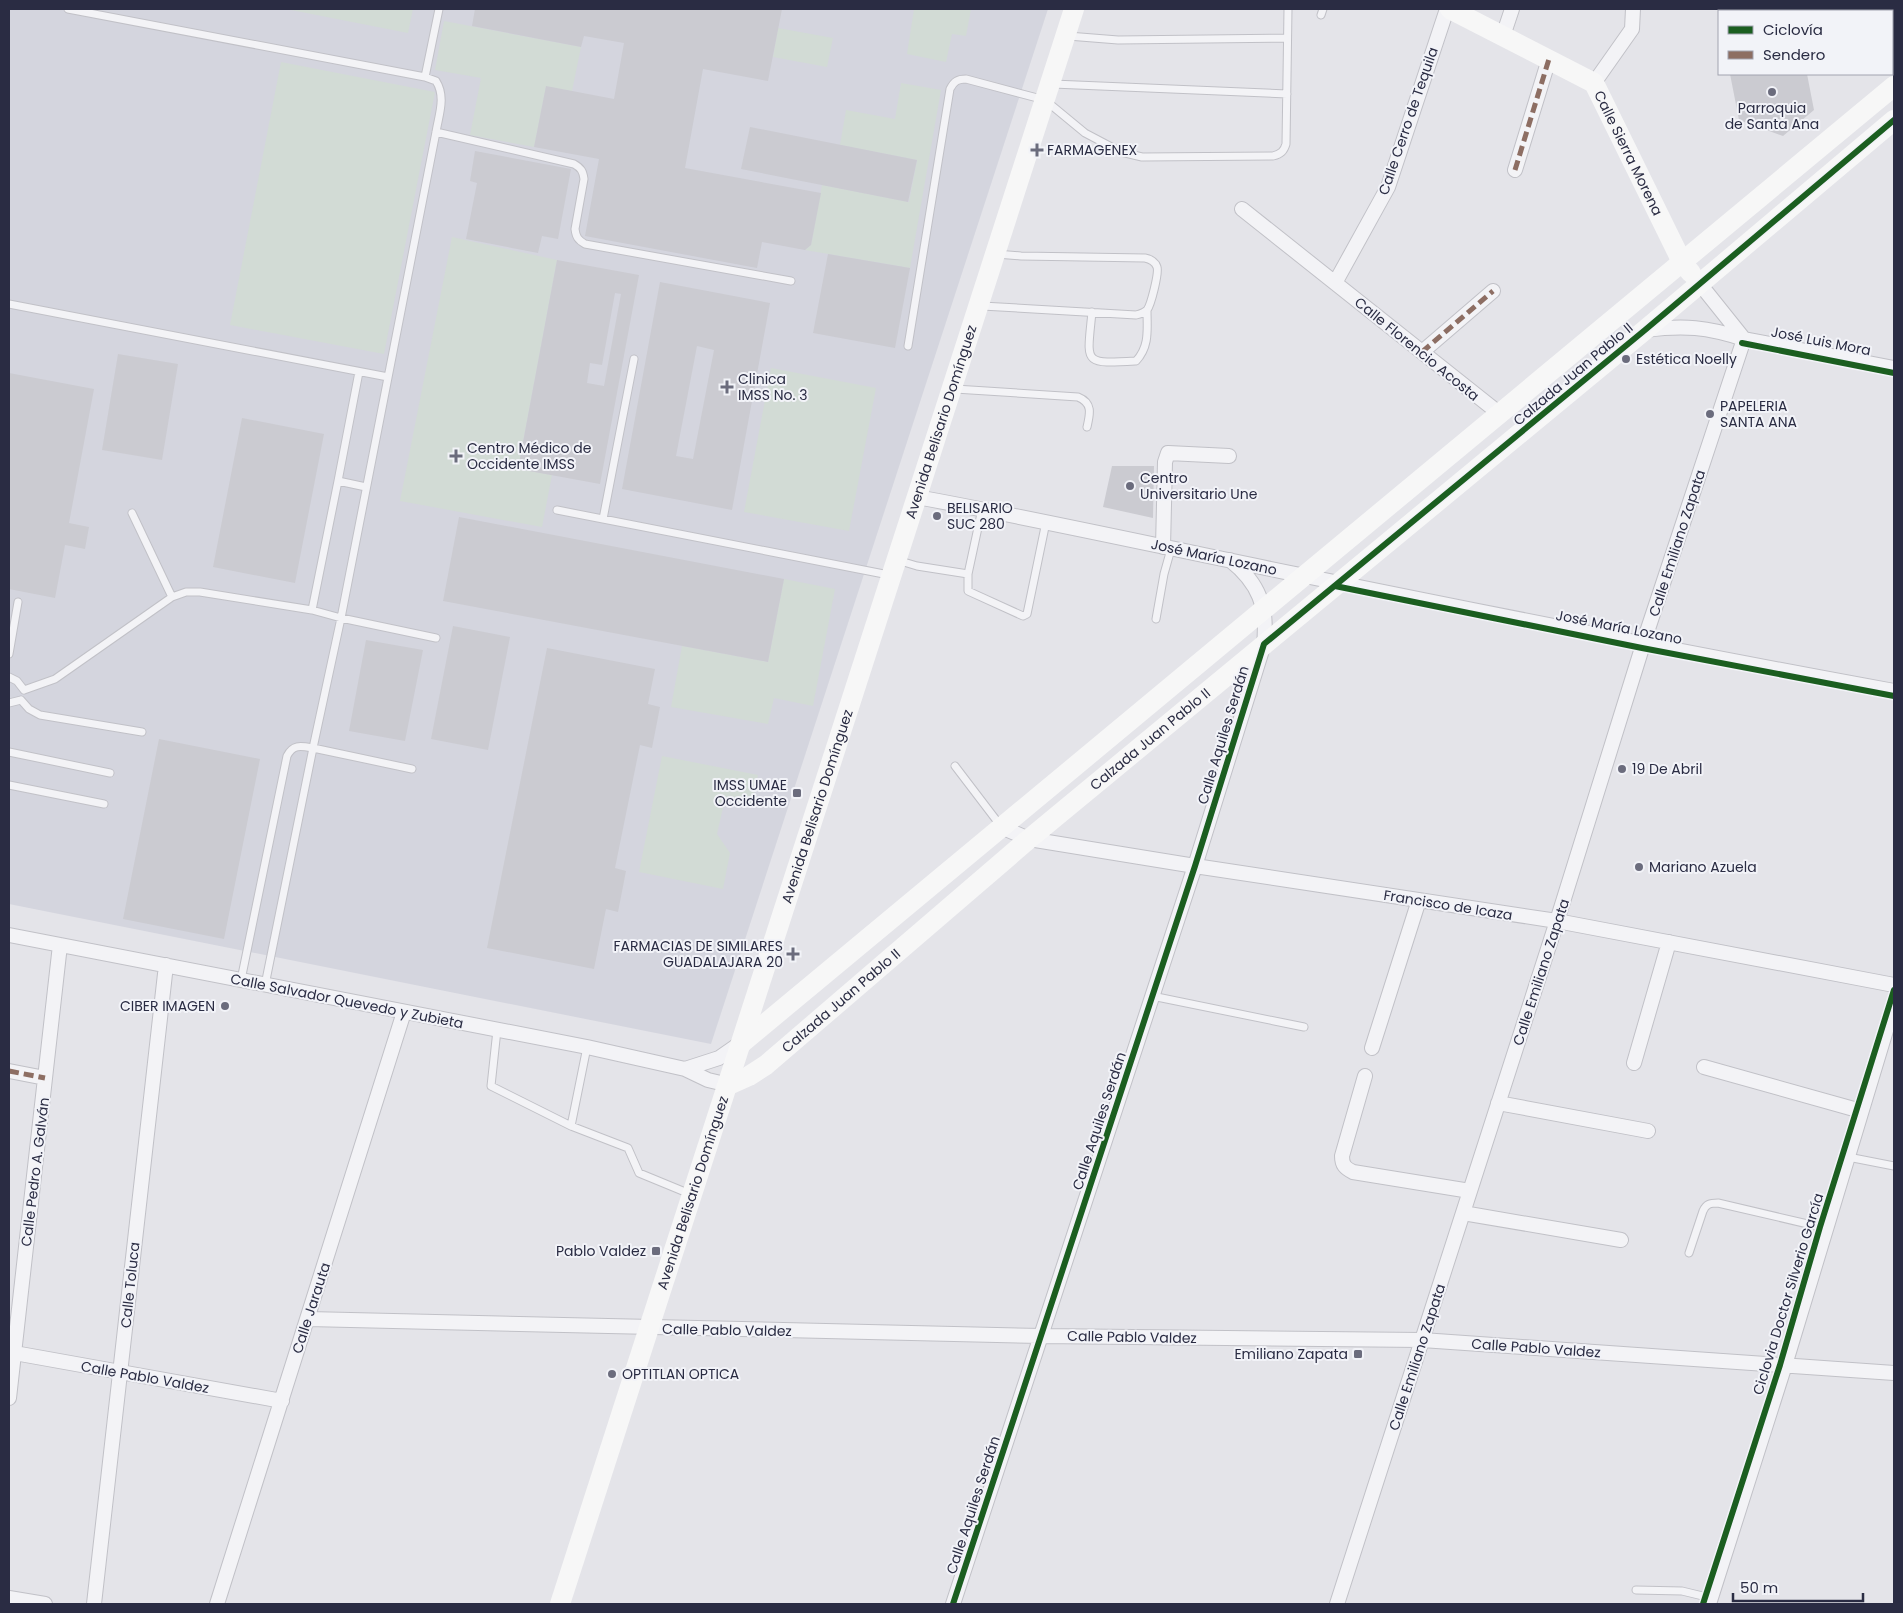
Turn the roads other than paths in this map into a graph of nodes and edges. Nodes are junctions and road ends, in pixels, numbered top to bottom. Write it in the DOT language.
graph roads {
  1 [pos="68,9"];
  2 [pos="439,9"];
  3 [pos="1074,9"];
  4 [pos="1288,9"];
  5 [pos="1448,9"];
  6 [pos="1512,9"];
  7 [pos="1633,9"];
  8 [pos="1065,36"];
  9 [pos="1503,36"];
  10 [pos="1287,38"];
  11 [pos="1549,59"];
  12 [pos="425,77"];
  13 [pos="1594,82"];
  14 [pos="1894,86"];
  15 [pos="1047,92"];
  16 [pos="1287,94"];
  17 [pos="1894,120"];
  18 [pos="436,132"];
  19 [pos="1515,170"];
  20 [pos="1242,209"];
  21 [pos="996,254"];
  22 [pos="1682,262"];
  23 [pos="791,281"];
  24 [pos="1335,283"];
  25 [pos="1700,284"];
  26 [pos="1493,291"];
  27 [pos="9,304"];
  28 [pos="979,306"];
  29 [pos="1147,310"];
  30 [pos="1092,312"];
  31 [pos="1645,330"];
  32 [pos="1744,339"];
  33 [pos="908,346"];
  34 [pos="1422,352"];
  35 [pos="634,359"];
  36 [pos="1894,368"];
  37 [pos="359,372"];
  38 [pos="388,378"];
  39 [pos="952,389"];
  40 [pos="1500,414"];
  41 [pos="1087,427"];
  42 [pos="1228,456"];
  43 [pos="338,481"];
  44 [pos="366,487"];
  45 [pos="917,497"];
  46 [pos="982,509"];
  47 [pos="557,510"];
  48 [pos="132,513"];
  49 [pos="602,519"];
  50 [pos="1046,521"];
  51 [pos="1167,548"];
  52 [pos="1230,560"];
  53 [pos="895,568"];
  54 [pos="968,574"];
  55 [pos="1304,576"];
  56 [pos="1339,583"];
  57 [pos="172,597"];
  58 [pos="18,602"];
  59 [pos="1264,609"];
  60 [pos="312,610"];
  61 [pos="341,618"];
  62 [pos="1156,619"];
  63 [pos="436,638"];
  64 [pos="1264,644"];
  65 [pos="1643,645"];
  66 [pos="9,654"];
  67 [pos="9,677"];
  68 [pos="24,690"];
  69 [pos="1894,692"];
  70 [pos="22,700"];
  71 [pos="9,703"];
  72 [pos="142,732"];
  73 [pos="313,748"];
  74 [pos="9,752"];
  75 [pos="955,766"];
  76 [pos="412,769"];
  77 [pos="110,773"];
  78 [pos="9,785"];
  79 [pos="104,804"];
  80 [pos="1002,827"];
  81 [pos="1029,839"];
  82 [pos="1195,866"];
  83 [pos="1419,900"];
  84 [pos="1557,921"];
  85 [pos="9,935"];
  86 [pos="1670,942"];
  87 [pos="60,945"];
  88 [pos="166,966"];
  89 [pos="241,980"];
  90 [pos="265,984"];
  91 [pos="1894,985"];
  92 [pos="1152,996"];
  93 [pos="1894,1004"];
  94 [pos="404,1012"];
  95 [pos="1304,1027"];
  96 [pos="497,1030"];
  97 [pos="743,1042"];
  98 [pos="586,1047"];
  99 [pos="1372,1048"];
  100 [pos="1634,1062"];
  101 [pos="1704,1067"];
  102 [pos="685,1069"];
  103 [pos="9,1071"];
  104 [pos="1365,1076"];
  105 [pos="45,1078"];
  106 [pos="728,1085"];
  107 [pos="1498,1103"];
  108 [pos="1861,1111"];
  109 [pos="571,1126"];
  110 [pos="1648,1131"];
  111 [pos="1847,1157"];
  112 [pos="1894,1166"];
  113 [pos="1470,1191"];
  114 [pos="692,1195"];
  115 [pos="1463,1213"];
  116 [pos="1825,1228"];
  117 [pos="1621,1240"];
  118 [pos="1689,1253"];
  119 [pos="308,1319"];
  120 [pos="650,1328"];
  121 [pos="1041,1336"];
  122 [pos="1422,1340"];
  123 [pos="11,1353"];
  124 [pos="1785,1366"];
  125 [pos="120,1373"];
  126 [pos="1894,1373"];
  127 [pos="9,1398"];
  128 [pos="282,1401"];
  129 [pos="1636,1590"];
  130 [pos="9,1598"];
  131 [pos="1710,1601"];
  132 [pos="45,1604"];
  133 [pos="94,1604"];
  134 [pos="217,1604"];
  135 [pos="560,1604"];
  136 [pos="953,1604"];
  137 [pos="1337,1604"];
  1 -- 12 [label="lane"];
  2 -- 12 [label="lane"];
  3 -- 8 [label="main road, Avenida Belisario Domínguez"];
  4 -- 10 [label="lane"];
  5 -- 9 [label="main road, Calle Sierra Morena"];
  5 -- 24 [label="street, Calle Cerro de Tequila"];
  6 -- 9 [label="street"];
  7 -- 13 [label="street"];
  8 -- 10 [label="lane"];
  8 -- 15 [label="main road, Avenida Belisario Domínguez"];
  9 -- 11 [label="main road, Calle Sierra Morena"];
  10 -- 16 [label="lane"];
  11 -- 13 [label="main road, Calle Sierra Morena"];
  11 -- 19 [label="street"];
  12 -- 18 [label="lane"];
  13 -- 22 [label="main road, Calle Sierra Morena"];
  14 -- 22 [label="main road, Calzada Juan Pablo II"];
  15 -- 16 [label="lane"];
  15 -- 16 [label="lane"];
  15 -- 21 [label="main road, Avenida Belisario Domínguez"];
  15 -- 33 [label="lane"];
  17 -- 25 [label="main road, Calzada Juan Pablo II"];
  18 -- 23 [label="lane"];
  18 -- 38 [label="lane"];
  20 -- 24 [label="street, Calle Florencio Acosta"];
  21 -- 28 [label="main road, Avenida Belisario Domínguez"];
  21 -- 29 [label="lane"];
  22 -- 25 [label="main road, Calle Sierra Morena"];
  22 -- 40 [label="main road, Calzada Juan Pablo II"];
  24 -- 34 [label="street, Calle Florencio Acosta"];
  25 -- 31 [label="main road, Calzada Juan Pablo II"];
  25 -- 32 [label="street"];
  26 -- 34 [label="street"];
  27 -- 37 [label="lane"];
  28 -- 30 [label="lane"];
  28 -- 39 [label="main road, Avenida Belisario Domínguez"];
  29 -- 30 [label="lane"];
  29 -- 30 [label="lane"];
  31 -- 32 [label="street, José Luis Mora"];
  31 -- 56 [label="main road, Calzada Juan Pablo II"];
  32 -- 36 [label="street, José Luis Mora"];
  32 -- 65 [label="street, Calle Emiliano Zapata"];
  34 -- 40 [label="street, Calle Florencio Acosta"];
  35 -- 49 [label="lane"];
  37 -- 38 [label="lane"];
  37 -- 43 [label="lane"];
  38 -- 44 [label="lane"];
  39 -- 41 [label="lane"];
  39 -- 45 [label="main road, Avenida Belisario Domínguez"];
  40 -- 55 [label="main road, Calzada Juan Pablo II"];
  42 -- 51 [label="street"];
  43 -- 44 [label="lane"];
  43 -- 60 [label="lane"];
  44 -- 61 [label="lane"];
  45 -- 46 [label="street, José María Lozano"];
  45 -- 53 [label="main road, Avenida Belisario Domínguez"];
  46 -- 50 [label="street, José María Lozano"];
  46 -- 54 [label="lane"];
  47 -- 49 [label="lane"];
  48 -- 57 [label="lane"];
  49 -- 53 [label="lane"];
  50 -- 51 [label="street, José María Lozano"];
  50 -- 54 [label="lane"];
  51 -- 52 [label="street, José María Lozano"];
  51 -- 62 [label="lane"];
  52 -- 55 [label="street, José María Lozano"];
  52 -- 59 [label="street, Calle Aquiles Serdán"];
  53 -- 54 [label="lane"];
  53 -- 97 [label="main road, Avenida Belisario Domínguez"];
  55 -- 56 [label="street, José María Lozano"];
  55 -- 59 [label="main road, Calzada Juan Pablo II"];
  56 -- 64 [label="main road, Calzada Juan Pablo II"];
  56 -- 65 [label="street, José María Lozano"];
  57 -- 60 [label="lane"];
  57 -- 68 [label="lane"];
  58 -- 66 [label="lane"];
  59 -- 64 [label="street, Calle Aquiles Serdán"];
  59 -- 80 [label="main road, Calzada Juan Pablo II"];
  60 -- 61 [label="lane"];
  61 -- 63 [label="lane"];
  61 -- 73 [label="lane"];
  64 -- 81 [label="main road, Calzada Juan Pablo II"];
  64 -- 82 [label="street, Calle Aquiles Serdán"];
  65 -- 69 [label="street, José María Lozano"];
  65 -- 84 [label="street, Calle Emiliano Zapata"];
  67 -- 68 [label="lane"];
  68 -- 70 [label="lane"];
  70 -- 71 [label="lane"];
  70 -- 72 [label="lane"];
  73 -- 76 [label="lane"];
  73 -- 89 [label="lane"];
  73 -- 90 [label="lane"];
  74 -- 77 [label="lane"];
  75 -- 80 [label="lane"];
  78 -- 79 [label="lane"];
  80 -- 81 [label="street, Francisco de Icaza"];
  80 -- 97 [label="main road, Calzada Juan Pablo II"];
  81 -- 82 [label="street, Francisco de Icaza"];
  81 -- 106 [label="main road, Calzada Juan Pablo II"];
  82 -- 83 [label="street, Francisco de Icaza"];
  82 -- 92 [label="street, Calle Aquiles Serdán"];
  83 -- 84 [label="street, Francisco de Icaza"];
  83 -- 99 [label="street"];
  84 -- 86 [label="street, Francisco de Icaza"];
  84 -- 107 [label="street, Calle Emiliano Zapata"];
  85 -- 87 [label="street, Calle Salvador Quevedo y Zubieta"];
  86 -- 91 [label="street, Francisco de Icaza"];
  86 -- 100 [label="street"];
  87 -- 88 [label="street, Calle Salvador Quevedo y Zubieta"];
  87 -- 105 [label="street, Calle Pedro A. Galván"];
  88 -- 89 [label="street, Calle Salvador Quevedo y Zubieta"];
  88 -- 125 [label="street, Calle Toluca"];
  89 -- 90 [label="street, Calle Salvador Quevedo y Zubieta"];
  90 -- 94 [label="street, Calle Salvador Quevedo y Zubieta"];
  92 -- 95 [label="lane"];
  92 -- 121 [label="street, Calle Aquiles Serdán"];
  93 -- 108 [label="street"];
  94 -- 96 [label="street, Calle Salvador Quevedo y Zubieta"];
  94 -- 119 [label="street, Calle Jarauta"];
  96 -- 98 [label="street, Calle Salvador Quevedo y Zubieta"];
  96 -- 109 [label="lane"];
  97 -- 102 [label="street"];
  97 -- 106 [label="main road, Avenida Belisario Domínguez"];
  98 -- 102 [label="street, Calle Salvador Quevedo y Zubieta"];
  98 -- 109 [label="lane"];
  101 -- 108 [label="street"];
  102 -- 106 [label="street, Calle Salvador Quevedo y Zubieta"];
  103 -- 105 [label="street"];
  104 -- 113 [label="street"];
  105 -- 123 [label="street, Calle Pedro A. Galván"];
  106 -- 114 [label="main road, Avenida Belisario Domínguez"];
  107 -- 110 [label="street"];
  107 -- 113 [label="street, Calle Emiliano Zapata"];
  108 -- 111 [label="street"];
  109 -- 114 [label="lane"];
  111 -- 112 [label="lane"];
  111 -- 116 [label="street"];
  113 -- 115 [label="street, Calle Emiliano Zapata"];
  114 -- 120 [label="main road, Avenida Belisario Domínguez"];
  115 -- 117 [label="street"];
  115 -- 122 [label="street, Calle Emiliano Zapata"];
  116 -- 118 [label="lane"];
  116 -- 124 [label="street"];
  119 -- 120 [label="street, Calle Pablo Valdez"];
  119 -- 128 [label="street, Calle Jarauta"];
  120 -- 121 [label="street, Calle Pablo Valdez"];
  120 -- 135 [label="main road, Avenida Belisario Domínguez"];
  121 -- 122 [label="street, Calle Pablo Valdez"];
  121 -- 136 [label="street, Calle Aquiles Serdán"];
  122 -- 124 [label="street, Calle Pablo Valdez"];
  122 -- 137 [label="street, Calle Emiliano Zapata"];
  123 -- 125 [label="street, Calle Pablo Valdez"];
  123 -- 127 [label="street, Calle Pedro A. Galván"];
  124 -- 126 [label="street, Calle Pablo Valdez"];
  124 -- 131 [label="street"];
  125 -- 128 [label="street, Calle Pablo Valdez"];
  125 -- 133 [label="street, Calle Toluca"];
  128 -- 134 [label="street, Calle Jarauta"];
  129 -- 131 [label="lane"];
  130 -- 132 [label="street"];
}
